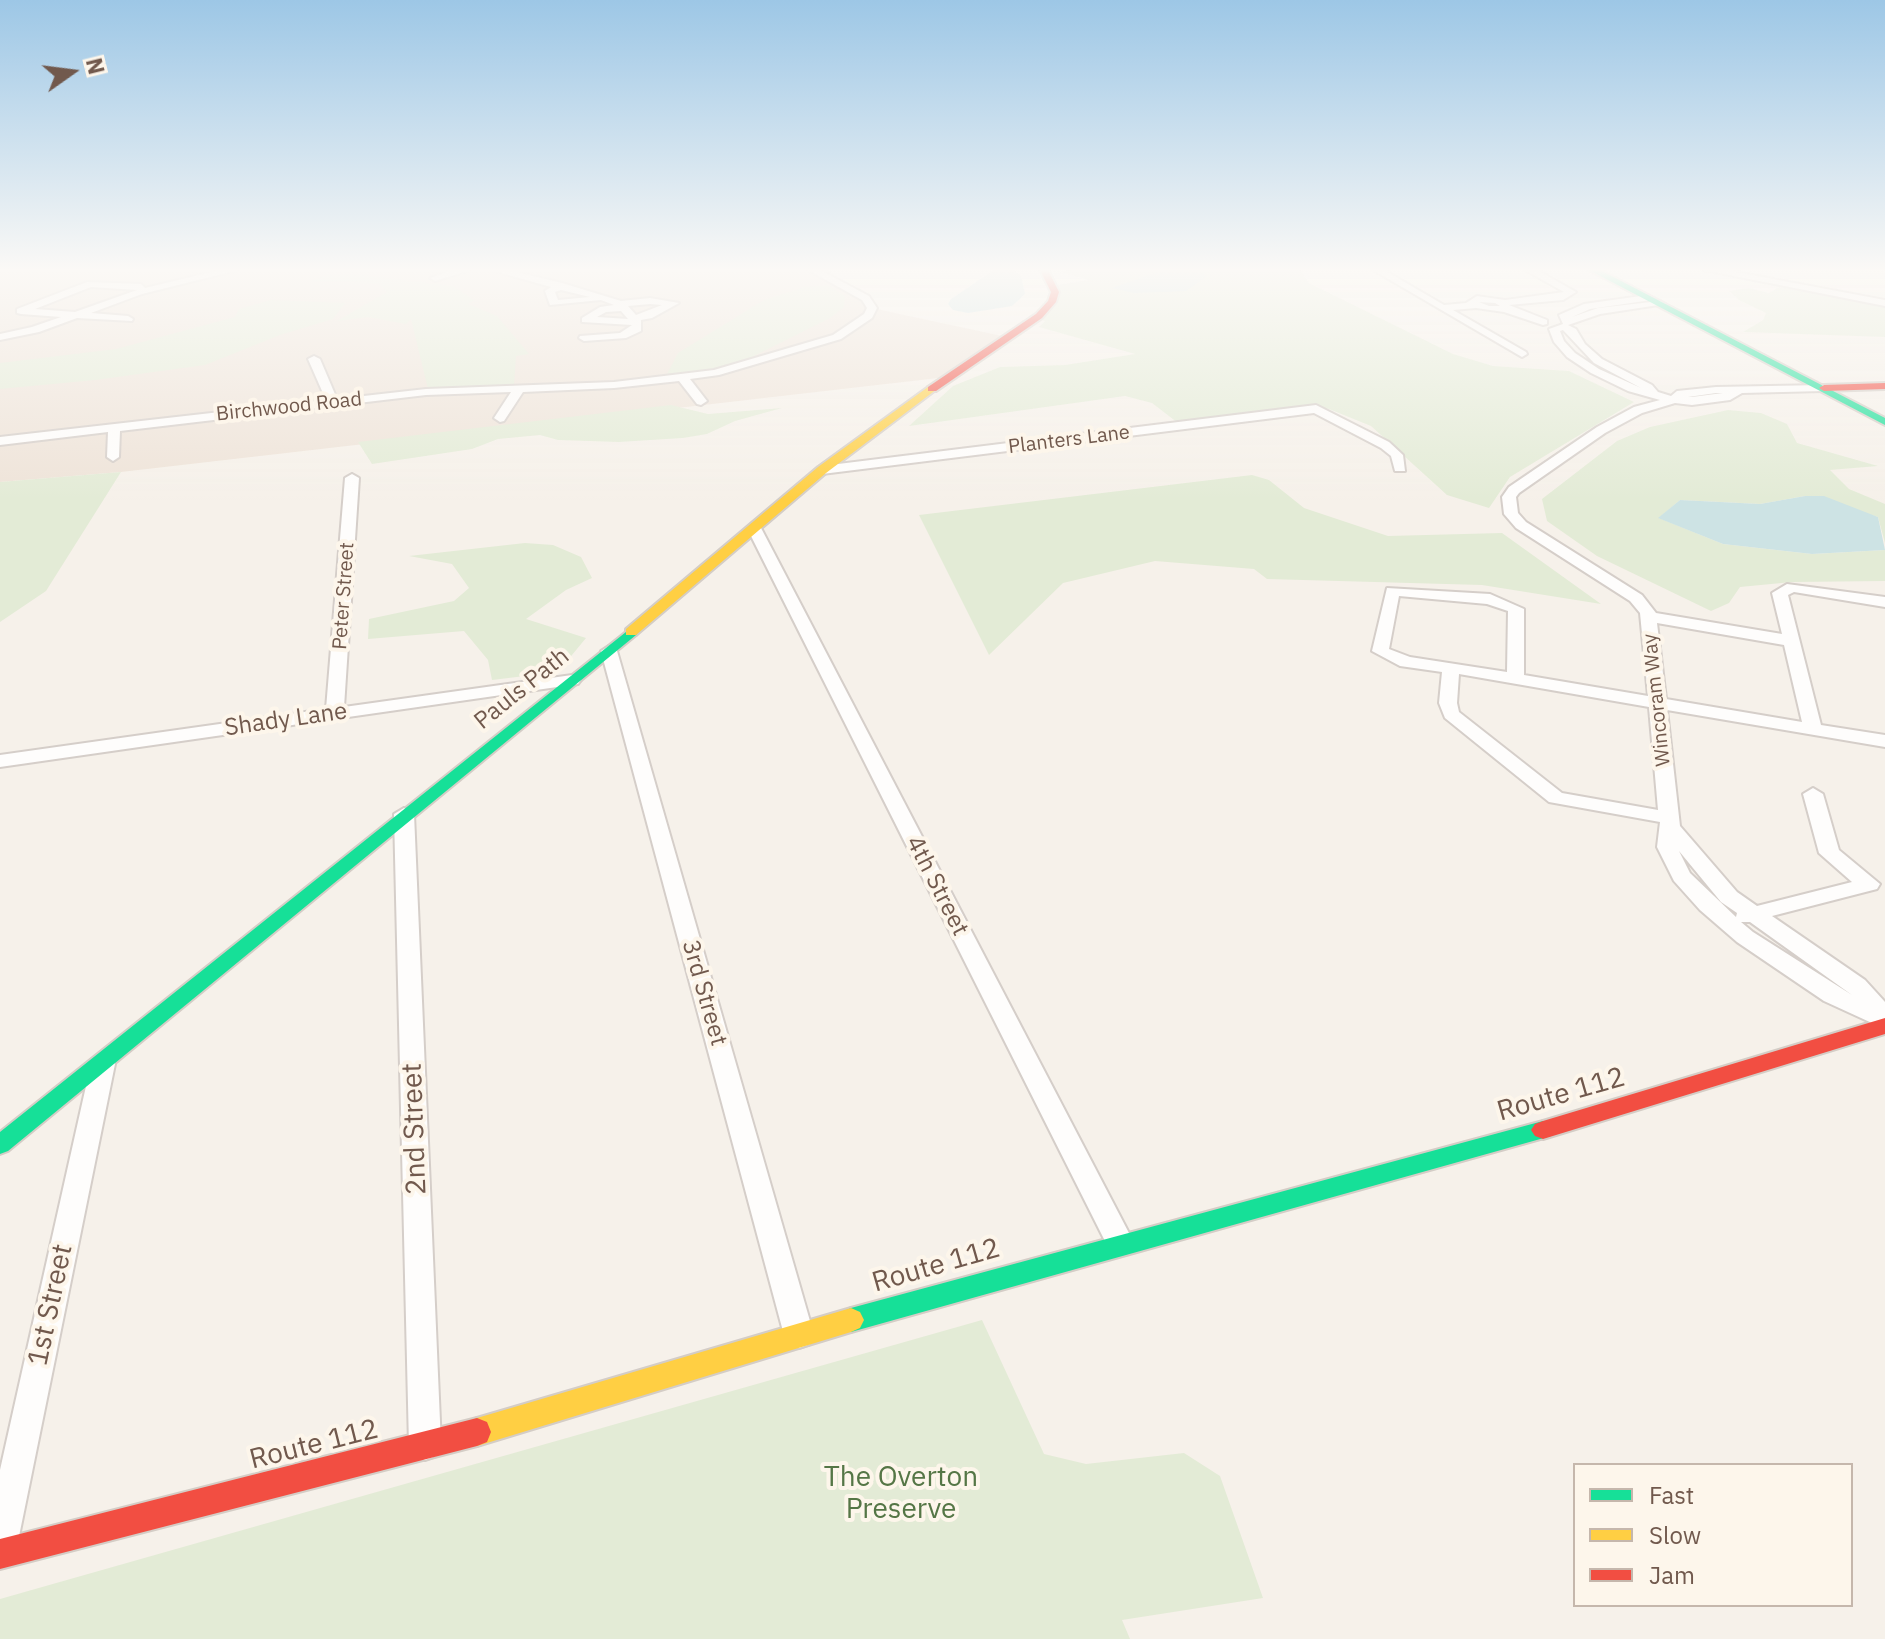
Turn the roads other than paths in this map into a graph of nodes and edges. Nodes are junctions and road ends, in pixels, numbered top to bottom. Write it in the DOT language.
graph roads {
  1 [pos="810,346"];
  2 [pos="992,346"];
  3 [pos="1509,346"];
  4 [pos="1582,346"];
  5 [pos="1742,346"];
  6 [pos="1522,354"];
  7 [pos="314,359"];
  8 [pos="684,379"];
  9 [pos="1885,386"];
  10 [pos="520,388"];
  11 [pos="1823,388"];
  12 [pos="1673,400"];
  13 [pos="701,401"];
  14 [pos="333,403"];
  15 [pos="500,418"];
  16 [pos="1885,422"];
  17 [pos="114,429"];
  18 [pos="0,441"];
  19 [pos="113,457"];
  20 [pos="1400,468"];
  21 [pos="822,470"];
  22 [pos="352,478"];
  23 [pos="754,528"];
  24 [pos="1885,602"];
  25 [pos="1649,617"];
  26 [pos="1792,641"];
  27 [pos="609,651"];
  28 [pos="1451,668"];
  29 [pos="1515,679"];
  30 [pos="572,680"];
  31 [pos="1658,703"];
  32 [pos="335,713"];
  33 [pos="1813,729"];
  34 [pos="1885,741"];
  35 [pos="0,761"];
  36 [pos="1813,794"];
  37 [pos="404,814"];
  38 [pos="1669,823"];
  39 [pos="1754,914"];
  40 [pos="1727,921"];
  41 [pos="1885,1021"];
  42 [pos="103,1064"];
  43 [pos="0,1145"];
  44 [pos="1120,1243"];
  45 [pos="799,1335"];
  46 [pos="425,1445"];
  47 [pos="0,1546"];
  48 [pos="0,1554"];
  1 -- 8 [label="street, Birchwood Road"];
  2 -- 21 [label="street, Pauls Path"];
  3 -- 6 [label="street"];
  4 -- 12 [label="street"];
  5 -- 11 [label="street"];
  7 -- 14 [label="street"];
  8 -- 10 [label="street, Birchwood Road"];
  8 -- 13 [label="street"];
  9 -- 11 [label="street"];
  10 -- 14 [label="street, Birchwood Road"];
  10 -- 15 [label="street"];
  11 -- 12 [label="street, Wincoram Way"];
  11 -- 16 [label="street"];
  12 -- 25 [label="street, Wincoram Way"];
  14 -- 17 [label="street, Birchwood Road"];
  17 -- 18 [label="street, Birchwood Road"];
  17 -- 19 [label="street"];
  20 -- 21 [label="street, Planters Lane"];
  21 -- 23 [label="street, Pauls Path"];
  22 -- 32 [label="street, Peter Street"];
  23 -- 27 [label="street, Pauls Path"];
  23 -- 44 [label="street, 4th Street"];
  24 -- 26 [label="street"];
  25 -- 26 [label="street"];
  25 -- 31 [label="street, Wincoram Way"];
  26 -- 33 [label="street"];
  27 -- 30 [label="street, Pauls Path"];
  27 -- 45 [label="street, 3rd Street"];
  28 -- 29 [label="street"];
  28 -- 29 [label="street"];
  28 -- 38 [label="street"];
  29 -- 31 [label="street"];
  30 -- 32 [label="street, Shady Lane"];
  30 -- 37 [label="street, Pauls Path"];
  31 -- 33 [label="street"];
  31 -- 38 [label="street, Wincoram Way"];
  32 -- 35 [label="street, Shady Lane"];
  33 -- 34 [label="street"];
  36 -- 39 [label="street"];
  37 -- 42 [label="street, Pauls Path"];
  37 -- 46 [label="street, 2nd Street"];
  38 -- 39 [label="street"];
  38 -- 40 [label="street, Wincoram Way"];
  39 -- 40 [label="street"];
  39 -- 41 [label="street"];
  40 -- 41 [label="street, Wincoram Way"];
  41 -- 44 [label="street, Route 112"];
  42 -- 43 [label="street, Pauls Path"];
  42 -- 47 [label="street, 1st Street"];
  44 -- 45 [label="street, Route 112"];
  45 -- 46 [label="street, Route 112"];
  46 -- 48 [label="street, Route 112"];
}
